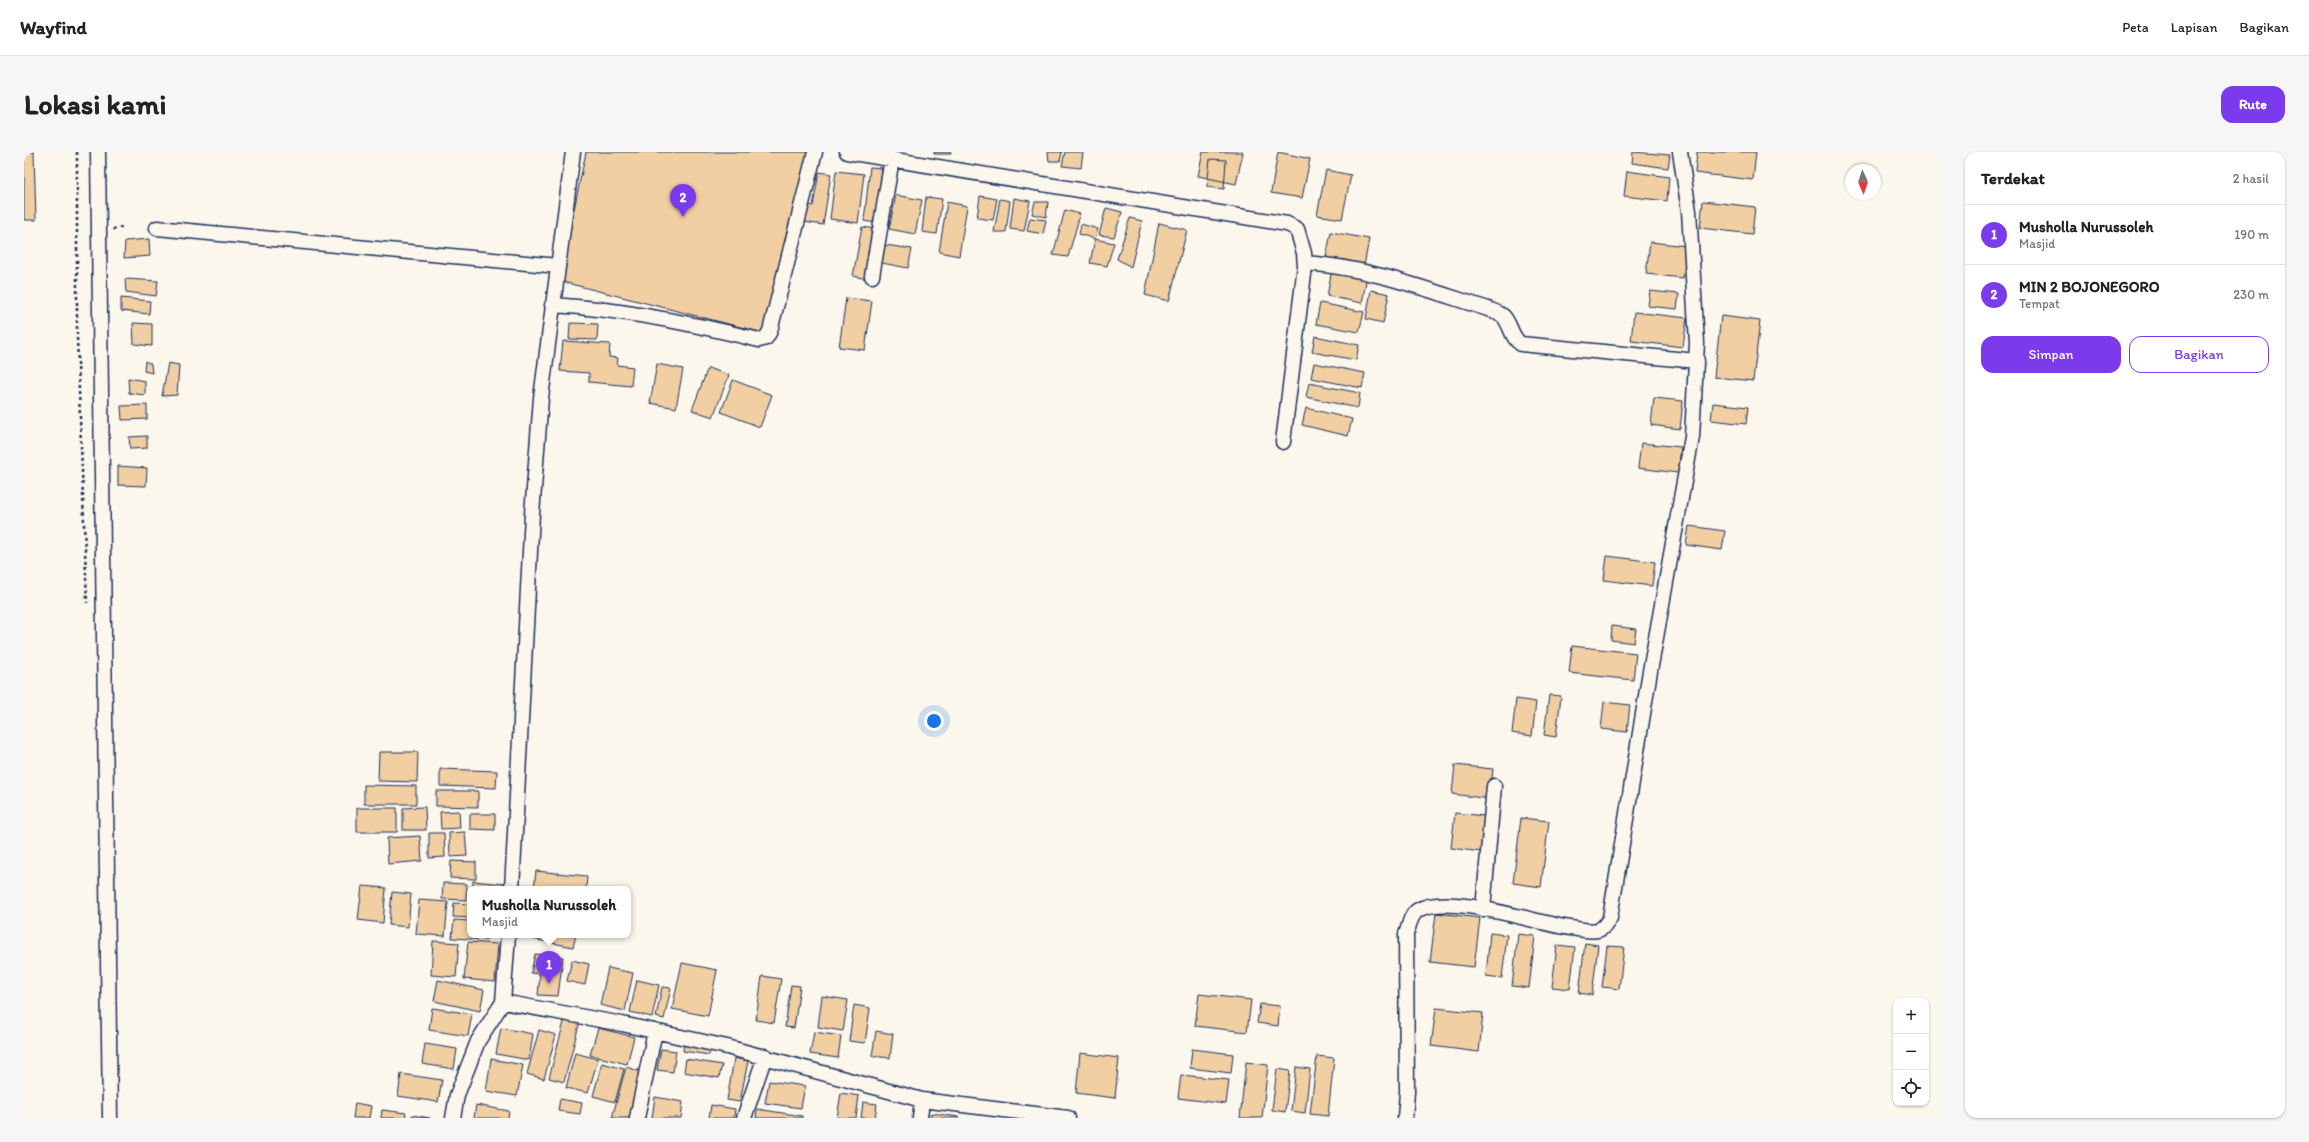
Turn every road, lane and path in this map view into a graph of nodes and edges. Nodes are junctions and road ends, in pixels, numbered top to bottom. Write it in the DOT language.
graph roads {
  1 [pos="77,152"];
  2 [pos="98,152"];
  3 [pos="573,152"];
  4 [pos="814,152"];
  5 [pos="847,152"];
  6 [pos="1680,152"];
  7 [pos="872,154"];
  8 [pos="892,159"];
  9 [pos="157,228"];
  10 [pos="1305,263"];
  11 [pos="558,266"];
  12 [pos="872,276"];
  13 [pos="552,304"];
  14 [pos="1697,361"];
  15 [pos="1283,442"];
  16 [pos="87,606"];
  17 [pos="1494,786"];
  18 [pos="512,886"];
  19 [pos="1483,909"];
  20 [pos="508,938"];
  21 [pos="503,1002"];
  22 [pos="655,1031"];
  23 [pos="765,1056"];
  24 [pos="922,1100"];
  25 [pos="110,1118"];
  26 [pos="453,1118"];
  27 [pos="637,1118"];
  28 [pos="744,1118"];
  29 [pos="920,1118"];
  30 [pos="1068,1118"];
  31 [pos="1405,1118"];
  1 -- 16 [label="path"];
  2 -- 25 [label="street"];
  3 -- 11 [label="street"];
  4 -- 13 [label="street"];
  5 -- 7 [label="street"];
  6 -- 14 [label="street"];
  7 -- 8 [label="street"];
  8 -- 10 [label="street"];
  8 -- 12 [label="street"];
  9 -- 11 [label="street"];
  10 -- 14 [label="street"];
  10 -- 15 [label="street"];
  11 -- 13 [label="street"];
  13 -- 18 [label="street"];
  14 -- 19 [label="street"];
  17 -- 19 [label="street"];
  19 -- 31 [label="street"];
  20 -- 21 [label="street"];
  21 -- 22 [label="street"];
  21 -- 26 [label="street"];
  22 -- 23 [label="street"];
  22 -- 27 [label="street"];
  23 -- 24 [label="street"];
  23 -- 28 [label="street"];
  24 -- 29 [label="street"];
  24 -- 30 [label="street"];
}
